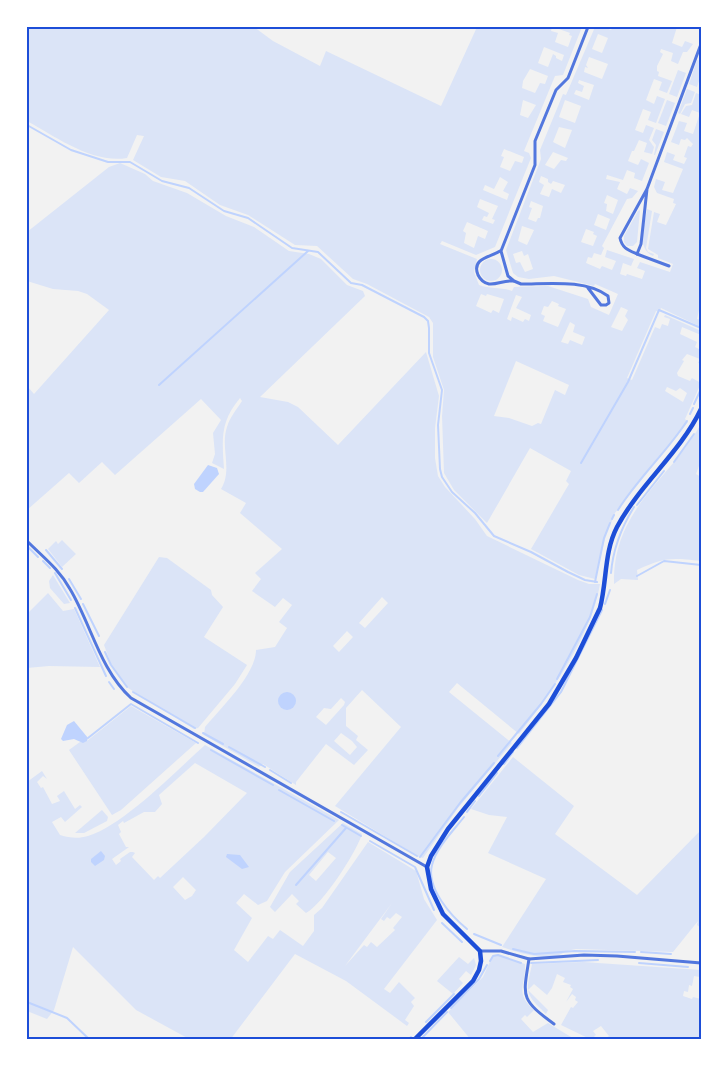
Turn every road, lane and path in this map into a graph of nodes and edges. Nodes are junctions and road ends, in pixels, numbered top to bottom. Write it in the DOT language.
graph roads {
  1 [pos="588,27"];
  2 [pos="701,44"];
  3 [pos="647,189"];
  4 [pos="501,250"];
  5 [pos="637,254"];
  6 [pos="669,266"];
  7 [pos="514,282"];
  8 [pos="588,288"];
  9 [pos="701,409"];
  10 [pos="27,541"];
  11 [pos="427,867"];
  12 [pos="480,951"];
  13 [pos="529,958"];
  14 [pos="701,963"];
  15 [pos="554,1024"];
  16 [pos="414,1040"];
  1 -- 4 [label="street"];
  2 -- 3 [label="street"];
  3 -- 5 [label="street"];
  3 -- 5 [label="street"];
  4 -- 7 [label="street"];
  4 -- 7 [label="street"];
  5 -- 6 [label="street"];
  7 -- 8 [label="street"];
  8 -- 8 [label="street"];
  9 -- 11 [label="main road"];
  10 -- 11 [label="street"];
  11 -- 12 [label="main road"];
  12 -- 13 [label="street"];
  12 -- 16 [label="main road"];
  13 -- 14 [label="street"];
  13 -- 15 [label="street"];
}
